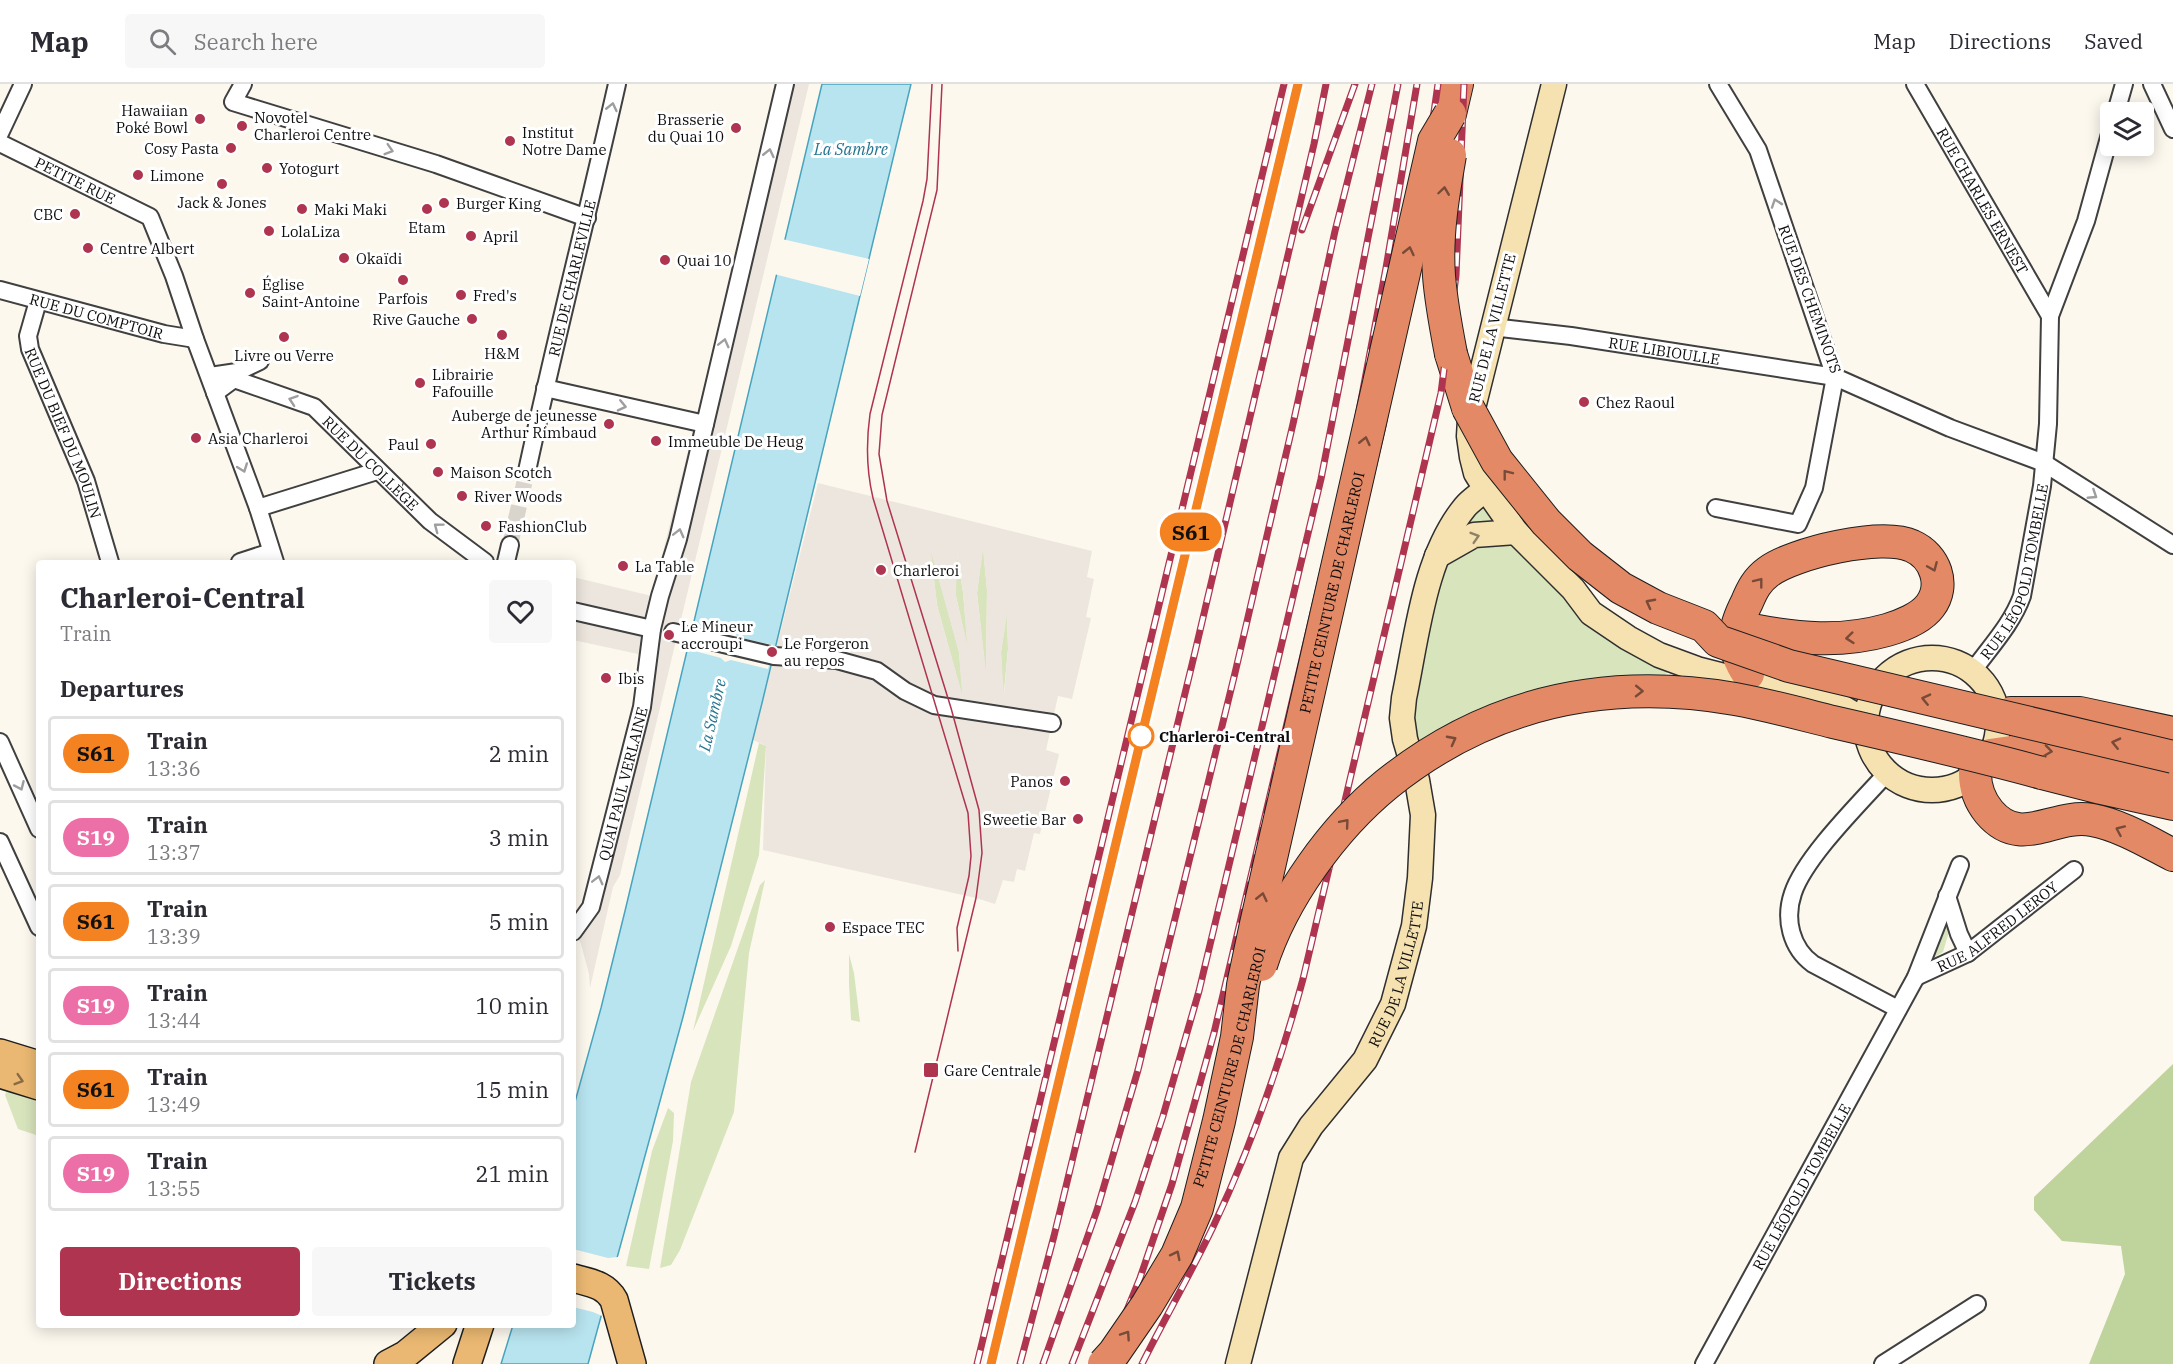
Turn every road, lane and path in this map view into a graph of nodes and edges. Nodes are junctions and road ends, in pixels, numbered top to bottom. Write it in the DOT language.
graph roads {
  1 [pos="23,84"];
  2 [pos="243,84"];
  3 [pos="617,84"];
  4 [pos="785,84"];
  5 [pos="1554,84"];
  6 [pos="1718,84"];
  7 [pos="1916,84"];
  8 [pos="2124,84"];
  9 [pos="2151,84"];
  10 [pos="1454,99"];
  11 [pos="2119,102"];
  12 [pos="2173,129"];
  13 [pos="0,132"];
  14 [pos="0,143"];
  15 [pos="2104,156"];
  16 [pos="587,218"];
  17 [pos="0,290"];
  18 [pos="38,301"];
  19 [pos="2050,316"];
  20 [pos="1492,327"];
  21 [pos="195,339"];
  22 [pos="260,361"];
  23 [pos="210,376"];
  24 [pos="1835,377"];
  25 [pos="545,388"];
  26 [pos="215,393"];
  27 [pos="705,424"];
  28 [pos="2044,463"];
  29 [pos="378,471"];
  30 [pos="527,471"];
  31 [pos="1486,489"];
  32 [pos="258,508"];
  33 [pos="1716,508"];
  34 [pos="1516,532"];
  35 [pos="510,545"];
  36 [pos="2173,545"];
  37 [pos="1437,556"];
  38 [pos="273,557"];
  39 [pos="109,560"];
  40 [pos="253,560"];
  41 [pos="481,560"];
  42 [pos="506,560"];
  43 [pos="1573,589"];
  44 [pos="576,612"];
  45 [pos="1704,626"];
  46 [pos="652,629"];
  47 [pos="673,632"];
  48 [pos="1972,672"];
  49 [pos="1742,687"];
  50 [pos="1873,694"];
  51 [pos="1997,713"];
  52 [pos="1052,723"];
  53 [pos="1866,726"];
  54 [pos="2173,733"];
  55 [pos="0,742"];
  56 [pos="2173,757"];
  57 [pos="1983,764"];
  58 [pos="1887,772"];
  59 [pos="2173,780"];
  60 [pos="2101,788"];
  61 [pos="2173,804"];
  62 [pos="2173,821"];
  63 [pos="36,822"];
  64 [pos="0,842"];
  65 [pos="2173,855"];
  66 [pos="1960,865"];
  67 [pos="2074,870"];
  68 [pos="1947,897"];
  69 [pos="36,920"];
  70 [pos="576,928"];
  71 [pos="1968,953"];
  72 [pos="1916,976"];
  73 [pos="1898,1009"];
  74 [pos="1237,1037"];
  75 [pos="0,1053"];
  76 [pos="36,1064"];
  77 [pos="0,1074"];
  78 [pos="36,1085"];
  79 [pos="576,1279"];
  80 [pos="1977,1304"];
  81 [pos="440,1328"];
  82 [pos="388,1364"];
  83 [pos="632,1364"];
  84 [pos="1104,1364"];
  85 [pos="1238,1364"];
  86 [pos="1704,1364"];
  87 [pos="1883,1364"];
  1 -- 13 [label="street"];
  2 -- 16 [label="street, one-way"];
  16 -- 3 [label="street, RUE DE CHARLEVILLE, one-way"];
  27 -- 4 [label="street, QUAI PAUL VERLAINE, one-way"];
  5 -- 20 [label="main road, RUE DE LA VILLETTE"];
  24 -- 6 [label="street, RUE DES CHEMINOTS, one-way"];
  7 -- 19 [label="street, RUE CHARLES ERNEST"];
  8 -- 11 [label="street"];
  9 -- 12 [label="street"];
  45 -- 10 [label="highway, one-way, bridge"];
  74 -- 10 [label="highway, PETITE CEINTURE DE CHARLEROI, one-way, bridge"];
  14 -- 21 [label="street, PETITE RUE"];
  15 -- 19 [label="street"];
  16 -- 25 [label="street, RUE DE CHARLEVILLE"];
  17 -- 18 [label="street, RUE DU COMPTOIR"];
  18 -- 21 [label="street, RUE DU COMPTOIR"];
  18 -- 39 [label="street, RUE DU BIEF DU MOULIN"];
  19 -- 28 [label="street, RUE LÉOPOLD TOMBELLE"];
  20 -- 24 [label="street, RUE LIBIOULLE"];
  20 -- 31 [label="main road, RUE DE LA VILLETTE"];
  21 -- 23 [label="street"];
  22 -- 23 [label="street"];
  23 -- 26 [label="street"];
  24 -- 28 [label="street, RUE DES CHEMINOTS"];
  24 -- 33 [label="street"];
  25 -- 27 [label="street, one-way"];
  25 -- 30 [label="street, RUE DE CHARLEVILLE"];
  29 -- 26 [label="street, RUE DU COLLÈGE, one-way"];
  26 -- 32 [label="street, one-way"];
  46 -- 27 [label="street, QUAI PAUL VERLAINE, one-way"];
  28 -- 36 [label="street, RUE DES CHEMINOTS, one-way"];
  28 -- 48 [label="street, RUE LÉOPOLD TOMBELLE"];
  29 -- 32 [label="street"];
  41 -- 29 [label="street, RUE DU COLLÈGE, one-way"];
  31 -- 34 [label="main road"];
  31 -- 37 [label="main road, RUE DE LA VILLETTE"];
  32 -- 38 [label="street"];
  37 -- 34 [label="main road, one-way"];
  34 -- 43 [label="main road"];
  35 -- 42 [label="street"];
  37 -- 85 [label="main road, RUE DE LA VILLETTE"];
  38 -- 40 [label="street"];
  43 -- 49 [label="main road"];
  43 -- 53 [label="main road"];
  44 -- 46 [label="street"];
  49 -- 45 [label="highway, one-way"];
  56 -- 45 [label="highway, one-way, bridge"];
  70 -- 46 [label="street, QUAI PAUL VERLAINE, one-way"];
  47 -- 52 [label="street"];
  48 -- 50 [label="main road"];
  48 -- 51 [label="main road"];
  49 -- 50 [label="main road"];
  49 -- 60 [label="highway, bridge"];
  74 -- 49 [label="highway, one-way, bridge"];
  50 -- 53 [label="main road"];
  51 -- 54 [label="highway"];
  51 -- 57 [label="main road"];
  53 -- 58 [label="main road"];
  55 -- 63 [label="street, one-way"];
  57 -- 58 [label="main road"];
  57 -- 59 [label="highway, one-way"];
  65 -- 57 [label="highway, one-way"];
  58 -- 73 [label="street"];
  60 -- 61 [label="highway"];
  60 -- 62 [label="highway"];
  64 -- 69 [label="street"];
  66 -- 68 [label="street, RUE LÉOPOLD TOMBELLE"];
  67 -- 71 [label="street, RUE ALFRED LEROY"];
  68 -- 71 [label="street"];
  68 -- 72 [label="street, RUE LÉOPOLD TOMBELLE"];
  71 -- 72 [label="street, RUE ALFRED LEROY"];
  72 -- 73 [label="street, RUE LÉOPOLD TOMBELLE"];
  73 -- 86 [label="street, RUE LÉOPOLD TOMBELLE"];
  84 -- 74 [label="highway, PETITE CEINTURE DE CHARLEROI, one-way, bridge"];
  75 -- 76 [label="main road"];
  77 -- 78 [label="main road, one-way"];
  79 -- 83 [label="main road"];
  80 -- 87 [label="street"];
  81 -- 82 [label="main road"];
}
